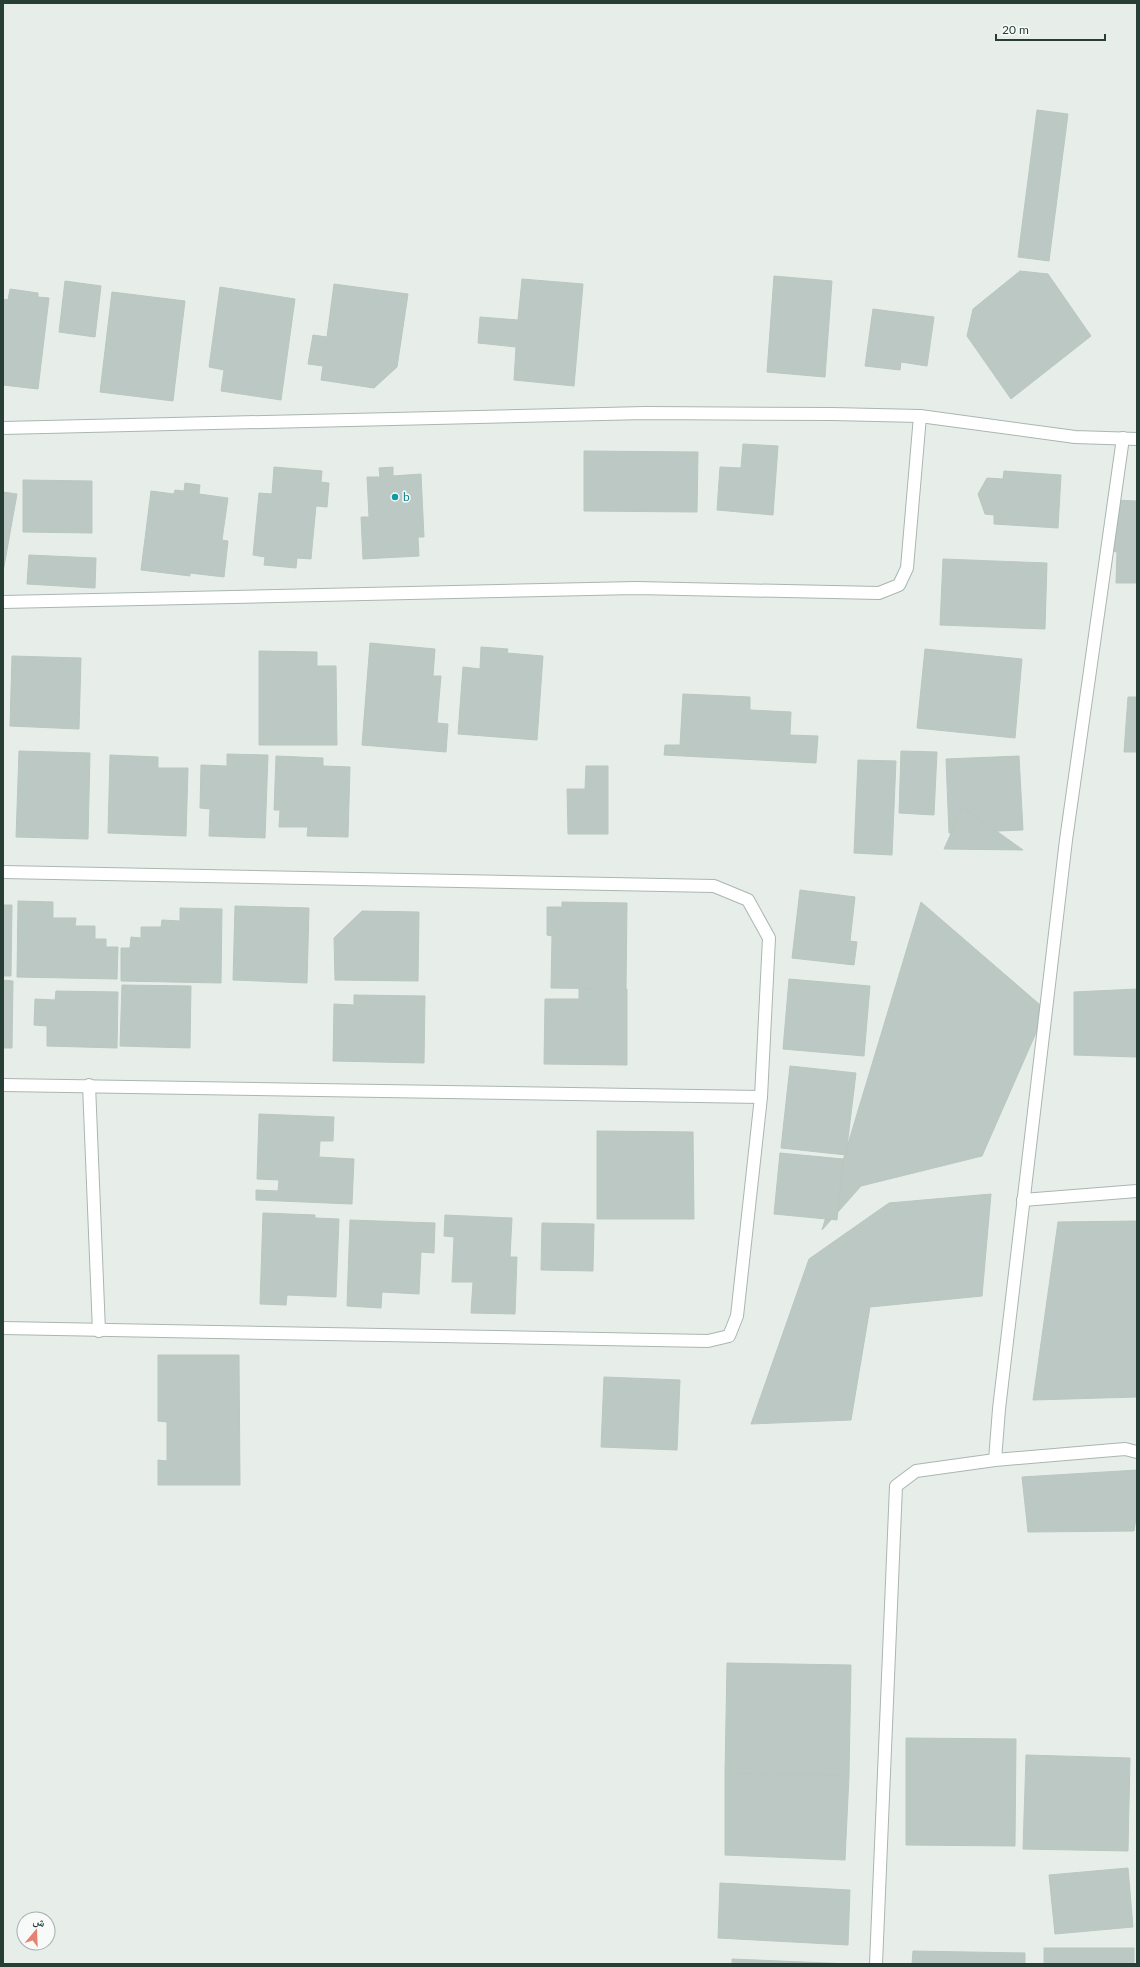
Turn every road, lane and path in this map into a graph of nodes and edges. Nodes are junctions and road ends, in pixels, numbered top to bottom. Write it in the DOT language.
graph roads {
  1 [pos="920,416"];
  2 [pos="3,428"];
  3 [pos="1124,438"];
  4 [pos="1137,439"];
  5 [pos="3,602"];
  6 [pos="3,872"];
  7 [pos="3,1085"];
  8 [pos="89,1085"];
  9 [pos="761,1098"];
  10 [pos="1137,1191"];
  11 [pos="1023,1200"];
  12 [pos="3,1328"];
  13 [pos="99,1331"];
  14 [pos="1137,1452"];
  15 [pos="996,1460"];
  16 [pos="876,1964"];
  1 -- 2 [label="street"];
  1 -- 3 [label="street"];
  1 -- 5 [label="street"];
  3 -- 4 [label="street"];
  3 -- 11 [label="street"];
  6 -- 9 [label="street"];
  7 -- 8 [label="street"];
  8 -- 9 [label="street"];
  8 -- 13 [label="street"];
  9 -- 13 [label="street"];
  10 -- 11 [label="street"];
  11 -- 15 [label="street"];
  12 -- 13 [label="street"];
  14 -- 15 [label="street"];
  15 -- 16 [label="street"];
}
